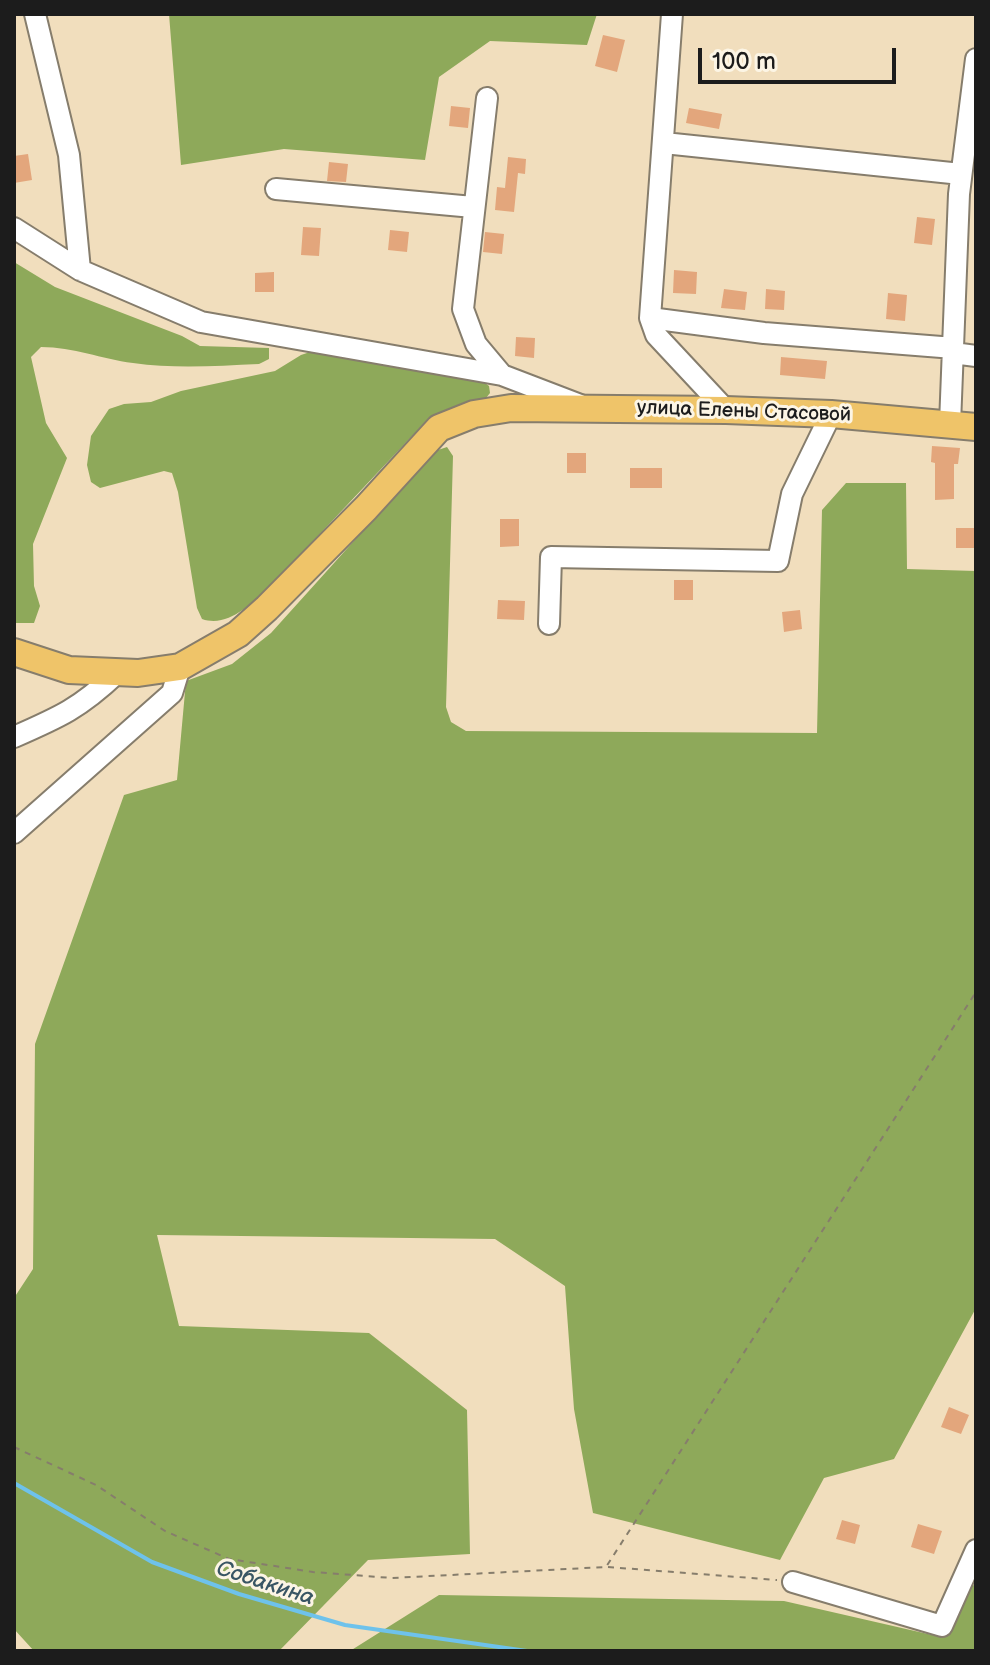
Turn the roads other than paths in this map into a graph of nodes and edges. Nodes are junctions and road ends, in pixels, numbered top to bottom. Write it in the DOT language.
graph roads {
  1 [pos="35,14"];
  2 [pos="672,14"];
  3 [pos="976,59"];
  4 [pos="487,98"];
  5 [pos="664,143"];
  6 [pos="961,174"];
  7 [pos="276,189"];
  8 [pos="473,207"];
  9 [pos="14,228"];
  10 [pos="80,270"];
  11 [pos="650,318"];
  12 [pos="954,350"];
  13 [pos="976,356"];
  14 [pos="502,375"];
  15 [pos="586,408"];
  16 [pos="726,410"];
  17 [pos="831,414"];
  18 [pos="963,426"];
  19 [pos="549,624"];
  20 [pos="14,652"];
  21 [pos="180,667"];
  22 [pos="117,673"];
  23 [pos="14,737"];
  24 [pos="14,833"];
  25 [pos="976,1550"];
  26 [pos="793,1582"];
  1 -- 10 [label="street"];
  2 -- 5 [label="street"];
  3 -- 6 [label="street"];
  4 -- 8 [label="street"];
  5 -- 6 [label="street"];
  5 -- 11 [label="street"];
  6 -- 12 [label="street"];
  7 -- 8 [label="street"];
  8 -- 14 [label="street"];
  9 -- 10 [label="street"];
  10 -- 14 [label="street"];
  11 -- 12 [label="street"];
  11 -- 16 [label="street"];
  12 -- 13 [label="street"];
  12 -- 18 [label="street"];
  14 -- 15 [label="street"];
  15 -- 16 [label="main road, улица Елены Стасовой"];
  15 -- 21 [label="main road, улица Елены Стасовой"];
  16 -- 17 [label="main road, улица Елены Стасовой"];
  17 -- 18 [label="main road, улица Елены Стасовой"];
  17 -- 19 [label="street"];
  20 -- 22 [label="main road"];
  21 -- 22 [label="main road"];
  21 -- 24 [label="street"];
  22 -- 23 [label="street"];
  25 -- 26 [label="street"];
}
